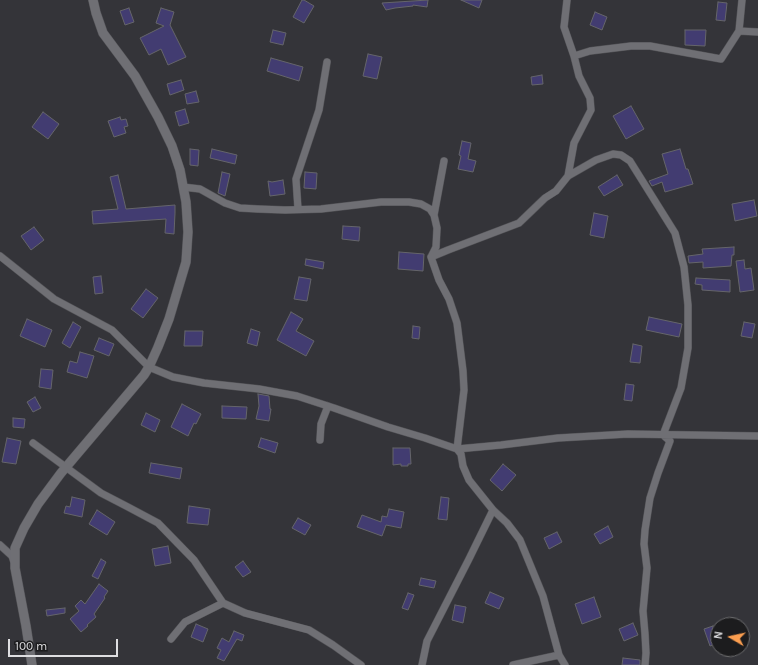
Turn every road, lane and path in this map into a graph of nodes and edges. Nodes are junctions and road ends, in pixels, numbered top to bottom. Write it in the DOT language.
graph roads {
  1 [pos="93,0"];
  2 [pos="566,0"];
  3 [pos="742,0"];
  4 [pos="739,31"];
  5 [pos="758,32"];
  6 [pos="574,56"];
  7 [pos="327,62"];
  8 [pos="444,161"];
  9 [pos="568,176"];
  10 [pos="183,186"];
  11 [pos="298,209"];
  12 [pos="434,215"];
  13 [pos="0,256"];
  14 [pos="431,257"];
  15 [pos="149,367"];
  16 [pos="328,406"];
  17 [pos="663,435"];
  18 [pos="758,436"];
  19 [pos="320,440"];
  20 [pos="32,443"];
  21 [pos="457,448"];
  22 [pos="66,467"];
  23 [pos="493,510"];
  24 [pos="1,545"];
  25 [pos="15,568"];
  26 [pos="223,603"];
  27 [pos="171,639"];
  28 [pos="559,655"];
  29 [pos="32,665"];
  30 [pos="361,665"];
  31 [pos="422,665"];
  32 [pos="513,665"];
  33 [pos="565,665"];
  34 [pos="645,665"];
  1 -- 10 [label="street"];
  2 -- 6 [label="street"];
  3 -- 4 [label="street"];
  4 -- 5 [label="street"];
  4 -- 6 [label="street"];
  6 -- 9 [label="street"];
  7 -- 11 [label="street"];
  8 -- 12 [label="street"];
  9 -- 14 [label="street"];
  9 -- 17 [label="street"];
  10 -- 11 [label="street"];
  10 -- 15 [label="street"];
  11 -- 12 [label="street"];
  12 -- 14 [label="street"];
  13 -- 15 [label="street"];
  14 -- 21 [label="street"];
  15 -- 16 [label="street"];
  15 -- 22 [label="street"];
  16 -- 19 [label="street"];
  16 -- 21 [label="street"];
  17 -- 18 [label="street"];
  17 -- 21 [label="street"];
  17 -- 34 [label="street"];
  20 -- 22 [label="street"];
  21 -- 23 [label="street"];
  22 -- 25 [label="street"];
  22 -- 26 [label="street"];
  23 -- 28 [label="street"];
  23 -- 31 [label="street"];
  24 -- 25 [label="street"];
  25 -- 29 [label="street"];
  26 -- 27 [label="street"];
  26 -- 30 [label="street"];
  28 -- 32 [label="street"];
  28 -- 33 [label="street"];
}
